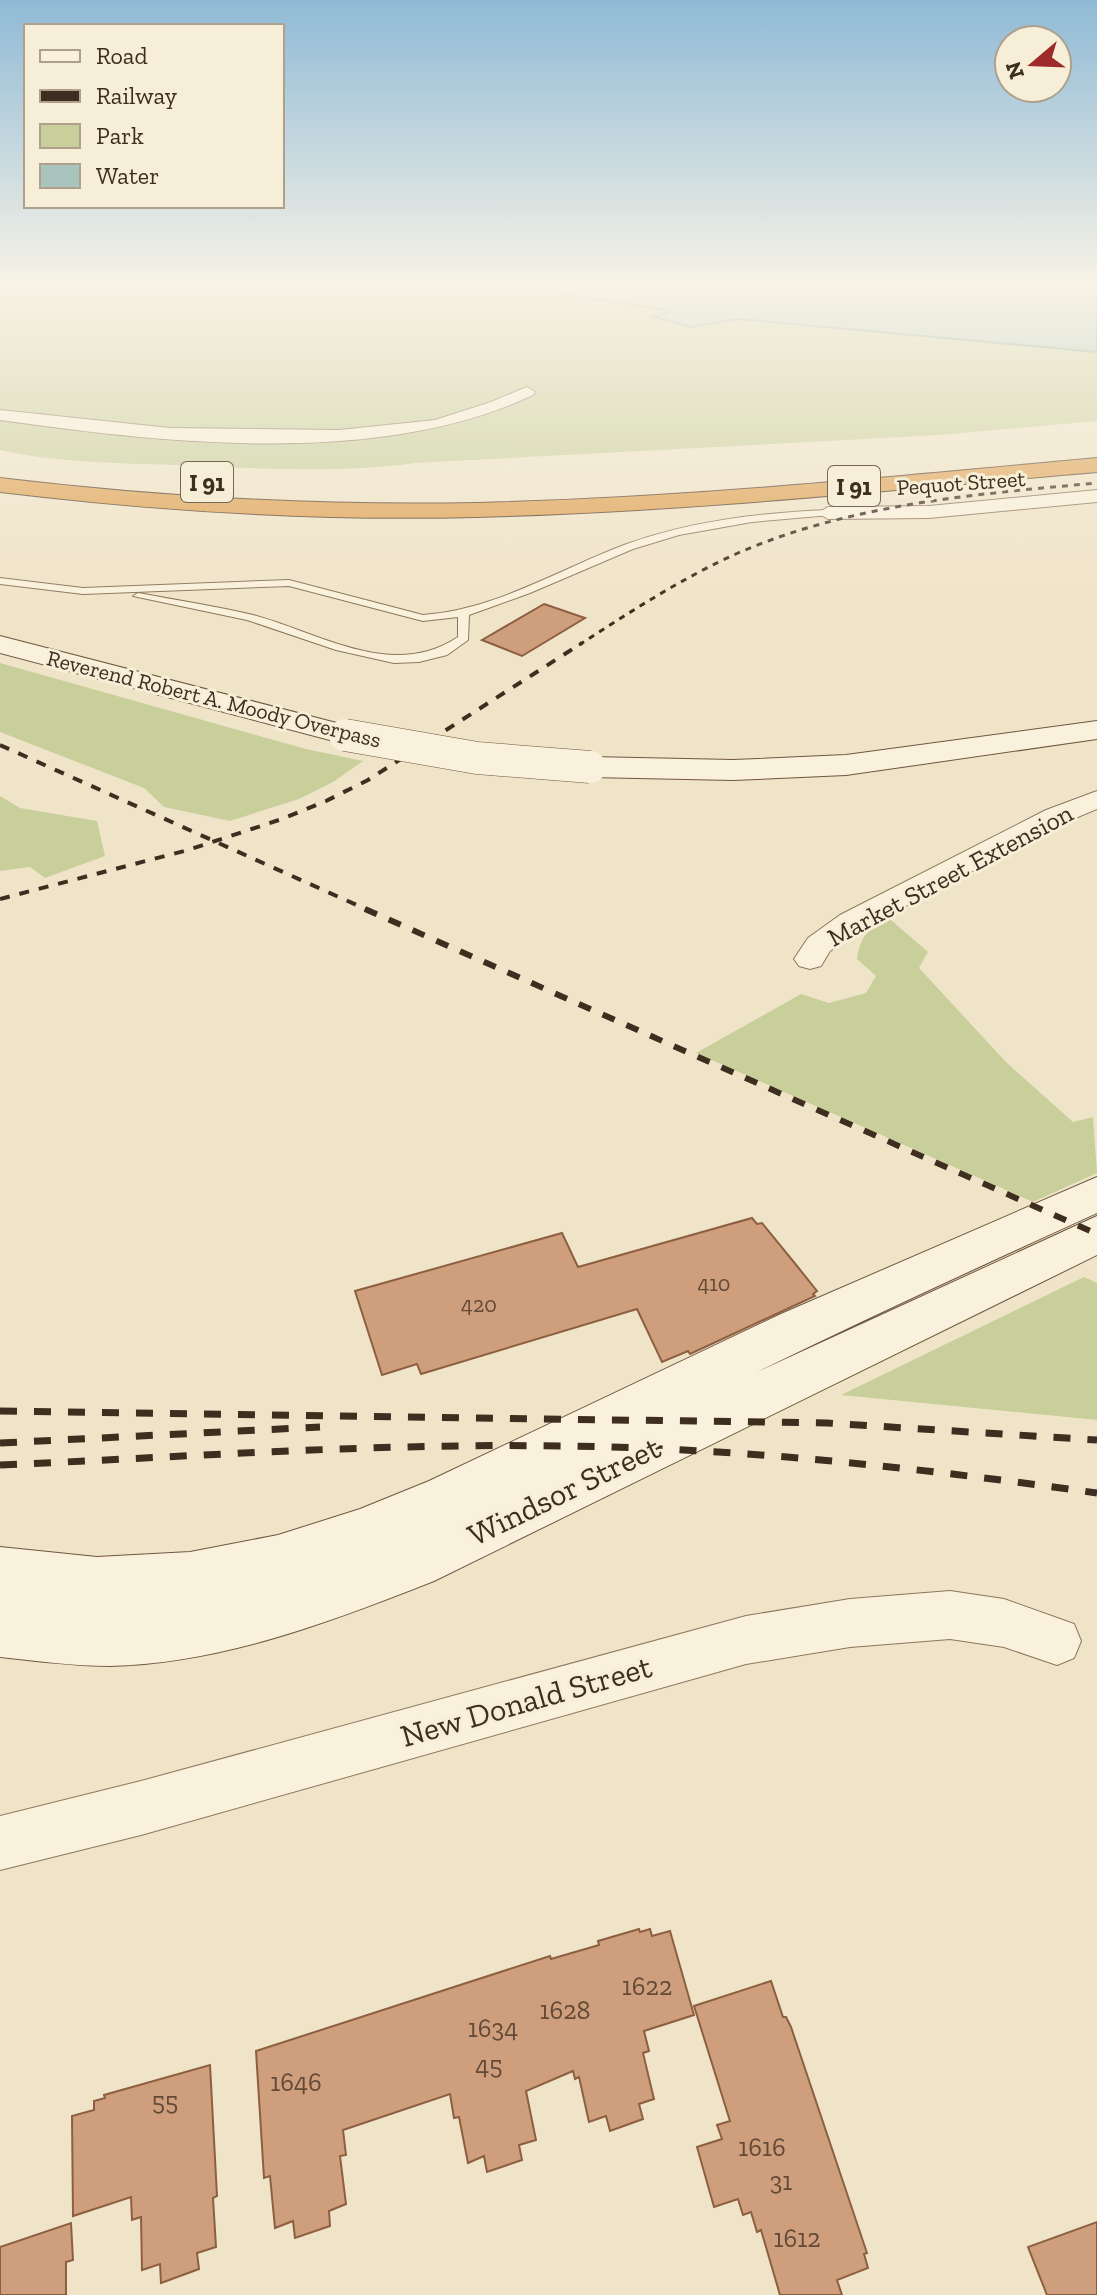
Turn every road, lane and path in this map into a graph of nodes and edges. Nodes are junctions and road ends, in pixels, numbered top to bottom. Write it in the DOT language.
graph roads {
  1 [pos="527,392"];
  2 [pos="0,415"];
  3 [pos="1097,449"];
  4 [pos="844,465"];
  5 [pos="1097,465"];
  6 [pos="811,472"];
  7 [pos="1097,476"];
  8 [pos="0,485"];
  9 [pos="437,488"];
  10 [pos="1097,496"];
  11 [pos="611,504"];
  12 [pos="828,513"];
  13 [pos="0,581"];
  14 [pos="116,591"];
  15 [pos="463,614"];
  16 [pos="0,644"];
  17 [pos="1097,730"];
  18 [pos="1097,799"];
  19 [pos="810,959"];
  20 [pos="1097,1194"];
  21 [pos="1097,1234"];
  22 [pos="941,1286"];
  23 [pos="0,1575"];
  24 [pos="0,1628"];
  25 [pos="1057,1641"];
  26 [pos="0,1843"];
  1 -- 2 [label="street"];
  3 -- 6 [label="highway, I 91"];
  4 -- 6 [label="highway"];
  5 -- 11 [label="highway, I 91"];
  6 -- 9 [label="highway, I 91"];
  7 -- 11 [label="highway"];
  8 -- 11 [label="highway, I 91"];
  10 -- 12 [label="street, Pequot Street"];
  12 -- 15 [label="lane"];
  13 -- 14 [label="lane"];
  14 -- 15 [label="lane"];
  14 -- 15 [label="lane"];
  16 -- 17 [label="main road, Reverend Robert A. Moody Overpass, bridge"];
  18 -- 19 [label="street, Market Street Extension"];
  20 -- 22 [label="main road, Windsor Street"];
  21 -- 22 [label="main road, Windsor Street"];
  22 -- 23 [label="main road, Windsor Street"];
  22 -- 24 [label="main road, Windsor Street"];
  25 -- 26 [label="street, New Donald Street"];
}
